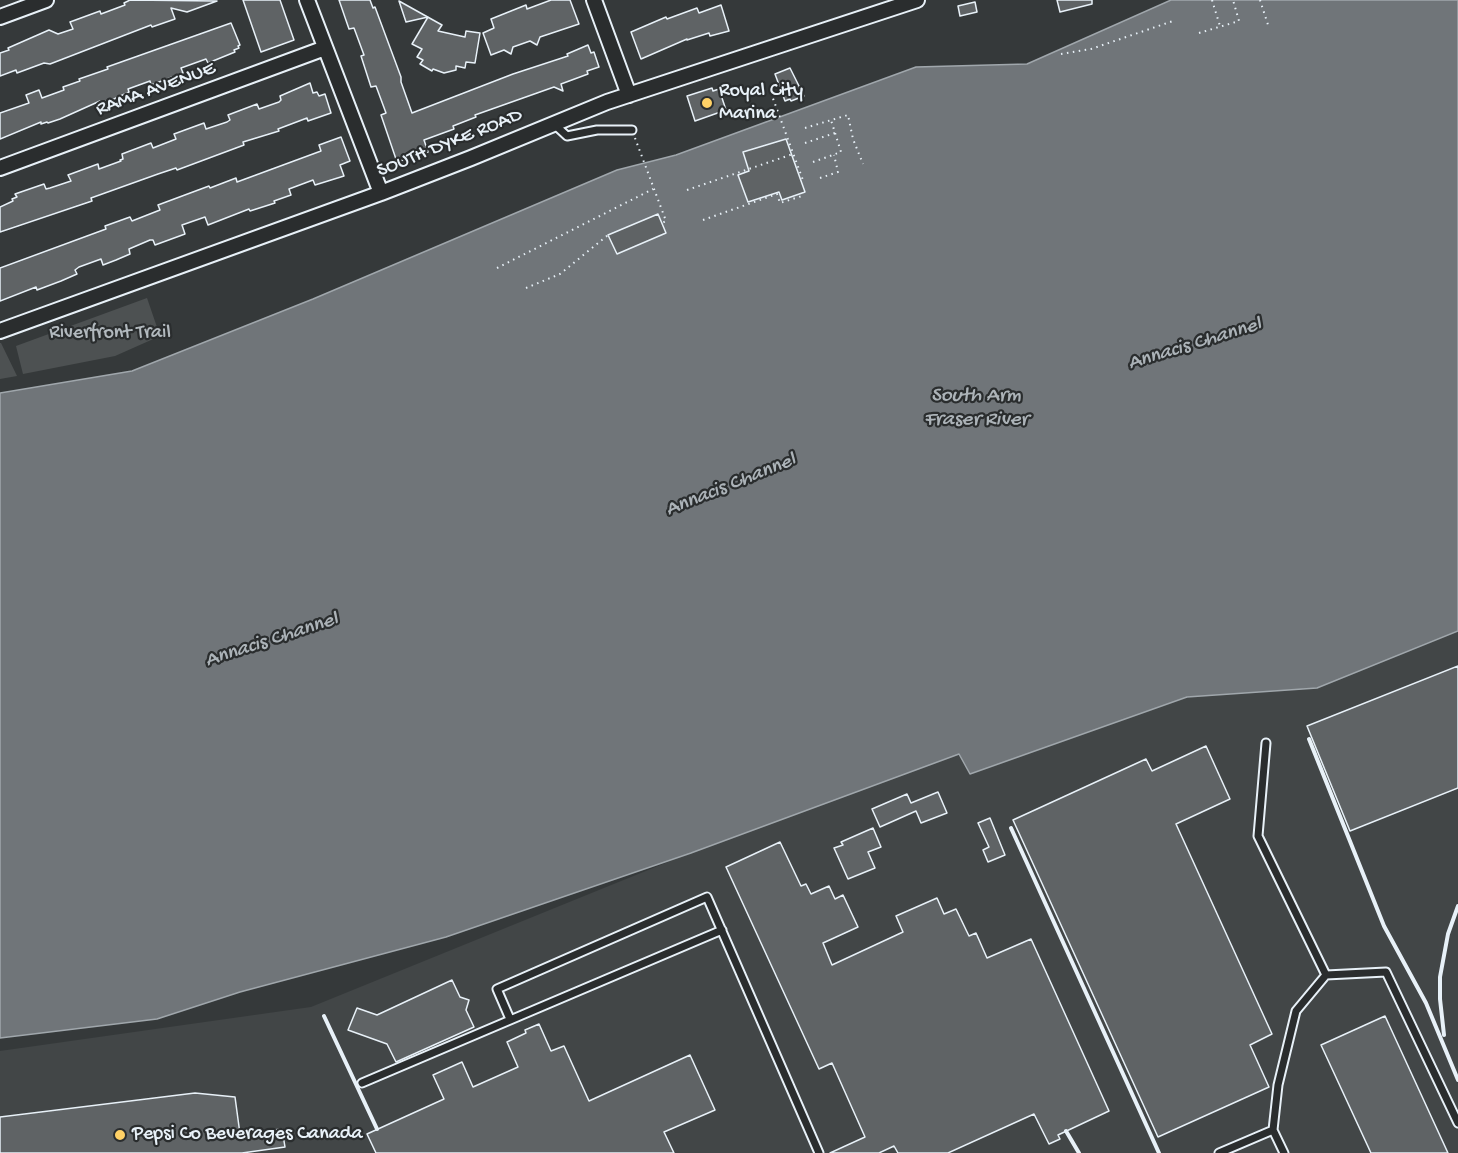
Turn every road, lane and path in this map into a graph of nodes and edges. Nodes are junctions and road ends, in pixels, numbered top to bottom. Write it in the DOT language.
graph roads {
  1 [pos="46,0"];
  2 [pos="307,0"];
  3 [pos="594,0"];
  4 [pos="917,0"];
  5 [pos="1212,0"];
  6 [pos="1233,0"];
  7 [pos="1260,0"];
  8 [pos="0,17"];
  9 [pos="1173,21"];
  10 [pos="1220,26"];
  11 [pos="1269,28"];
  12 [pos="1198,33"];
  13 [pos="325,48"];
  14 [pos="1061,54"];
  15 [pos="771,93"];
  16 [pos="629,95"];
  17 [pos="831,120"];
  18 [pos="554,124"];
  19 [pos="805,128"];
  20 [pos="632,130"];
  21 [pos="835,133"];
  22 [pos="805,143"];
  23 [pos="794,154"];
  24 [pos="834,155"];
  25 [pos="813,162"];
  26 [pos="863,164"];
  27 [pos="0,168"];
  28 [pos="820,178"];
  29 [pos="804,183"];
  30 [pos="653,189"];
  31 [pos="687,190"];
  32 [pos="381,193"];
  33 [pos="802,196"];
  34 [pos="703,220"];
  35 [pos="662,223"];
  36 [pos="608,235"];
  37 [pos="497,268"];
  38 [pos="526,288"];
  39 [pos="0,331"];
  40 [pos="1266,743"];
  41 [pos="722,930"];
  42 [pos="1326,975"];
  43 [pos="510,1018"];
  44 [pos="362,1083"];
  45 [pos="1458,1123"];
  46 [pos="1273,1130"];
  47 [pos="819,1153"];
  48 [pos="1220,1153"];
  49 [pos="1284,1153"];
  1 -- 8 [label="street"];
  2 -- 13 [label="street"];
  3 -- 16 [label="street"];
  4 -- 16 [label="street, SOUTH DYKE ROAD"];
  5 -- 10 [label="path"];
  6 -- 10 [label="path"];
  7 -- 11 [label="path"];
  9 -- 14 [label="path"];
  10 -- 12 [label="path"];
  13 -- 27 [label="street, RAMA AVENUE"];
  13 -- 32 [label="street"];
  15 -- 23 [label="path"];
  16 -- 18 [label="street, SOUTH DYKE ROAD"];
  17 -- 19 [label="path"];
  17 -- 21 [label="path"];
  17 -- 26 [label="path"];
  18 -- 20 [label="lane"];
  18 -- 32 [label="street, SOUTH DYKE ROAD"];
  20 -- 30 [label="path"];
  21 -- 22 [label="path"];
  21 -- 24 [label="path"];
  23 -- 29 [label="path"];
  23 -- 31 [label="path"];
  24 -- 25 [label="path"];
  24 -- 28 [label="path"];
  30 -- 35 [label="path"];
  30 -- 37 [label="path"];
  32 -- 39 [label="street, SOUTH DYKE ROAD"];
  33 -- 34 [label="path"];
  36 -- 38 [label="path"];
  40 -- 42 [label="lane"];
  41 -- 43 [label="lane"];
  41 -- 43 [label="lane"];
  41 -- 47 [label="lane"];
  42 -- 45 [label="lane"];
  42 -- 46 [label="lane"];
  43 -- 44 [label="lane"];
  46 -- 48 [label="lane"];
  46 -- 49 [label="lane"];
}
